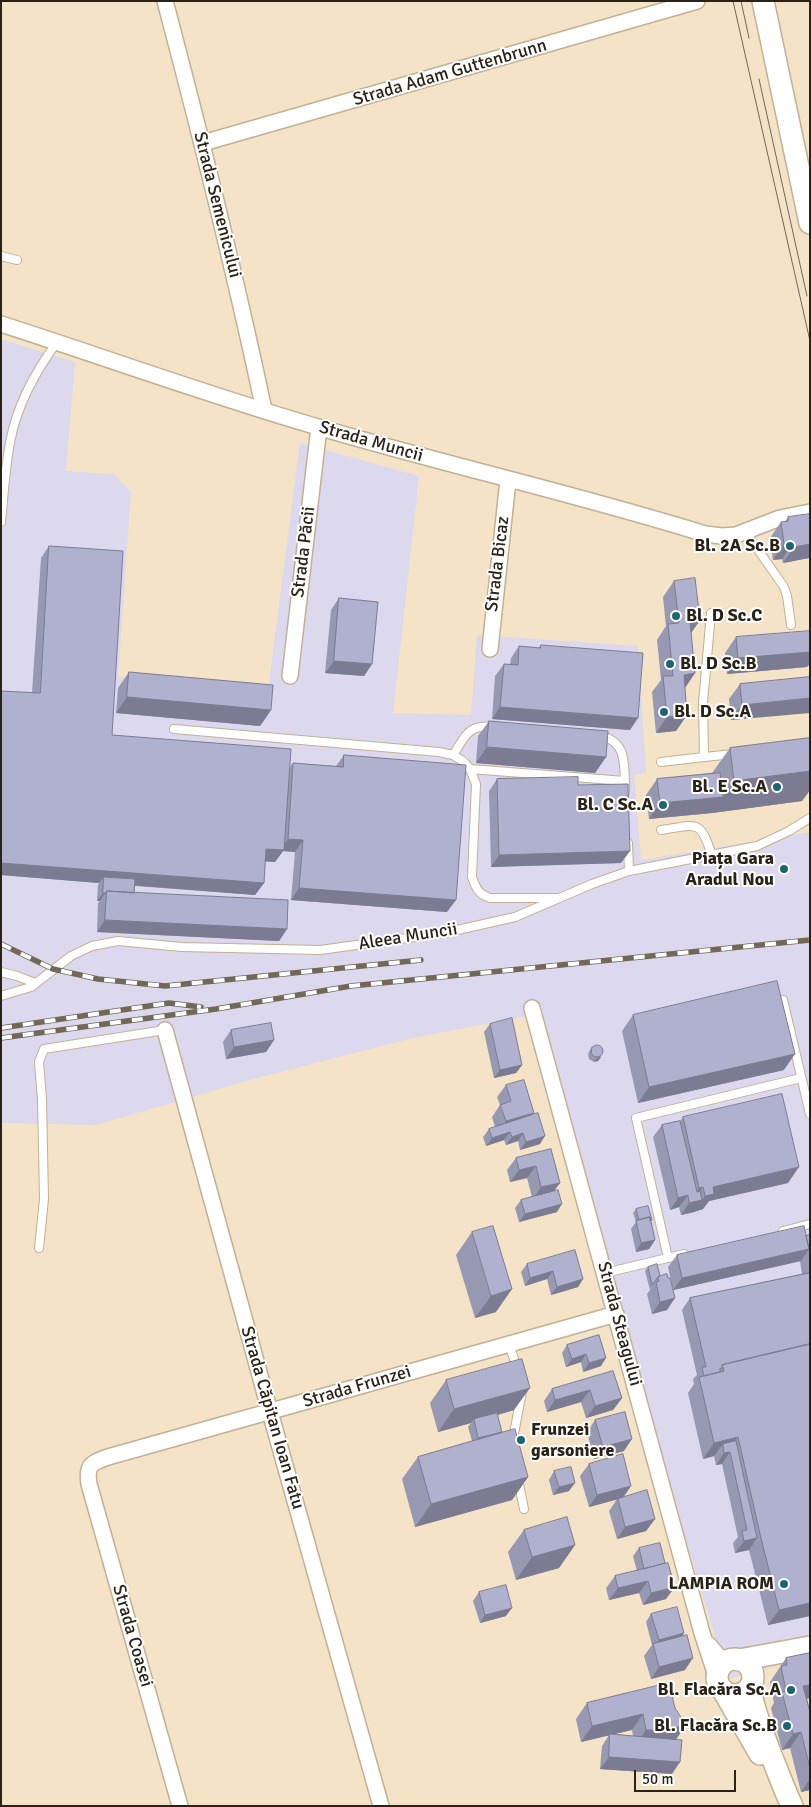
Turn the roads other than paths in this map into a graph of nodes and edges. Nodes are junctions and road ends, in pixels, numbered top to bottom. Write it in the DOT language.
graph roads {
  1 [pos="165,1"];
  2 [pos="696,1"];
  3 [pos="763,1"];
  4 [pos="202,143"];
  5 [pos="810,223"];
  6 [pos="1,256"];
  7 [pos="17,260"];
  8 [pos="1,324"];
  9 [pos="56,342"];
  10 [pos="264,410"];
  11 [pos="318,427"];
  12 [pos="508,480"];
  13 [pos="810,512"];
  14 [pos="1,522"];
  15 [pos="745,531"];
  16 [pos="711,613"];
  17 [pos="791,625"];
  18 [pos="490,649"];
  19 [pos="290,676"];
  20 [pos="500,727"];
  21 [pos="174,729"];
  22 [pos="586,735"];
  23 [pos="744,753"];
  24 [pos="454,755"];
  25 [pos="704,757"];
  26 [pos="661,762"];
  27 [pos="470,769"];
  28 [pos="624,781"];
  29 [pos="626,799"];
  30 [pos="810,818"];
  31 [pos="661,830"];
  32 [pos="627,835"];
  33 [pos="712,856"];
  34 [pos="629,871"];
  35 [pos="559,898"];
  36 [pos="1,972"];
  37 [pos="34,983"];
  38 [pos="1,996"];
  39 [pos="783,1000"];
  40 [pos="532,1008"];
  41 [pos="165,1030"];
  42 [pos="801,1078"];
  43 [pos="810,1114"];
  44 [pos="810,1224"];
  45 [pos="772,1233"];
  46 [pos="39,1248"];
  47 [pos="696,1251"];
  48 [pos="668,1258"];
  49 [pos="605,1273"];
  50 [pos="616,1314"];
  51 [pos="509,1344"];
  52 [pos="270,1412"];
  53 [pos="512,1444"];
  54 [pos="90,1466"];
  55 [pos="516,1471"];
  56 [pos="524,1509"];
  57 [pos="705,1641"];
  58 [pos="810,1647"];
  59 [pos="788,1652"];
  60 [pos="732,1661"];
  61 [pos="751,1685"];
  62 [pos="721,1686"];
  63 [pos="787,1797"];
  64 [pos="180,1806"];
  65 [pos="381,1806"];
  1 -- 4 [label="street, Strada Semenicului"];
  2 -- 4 [label="street, Strada Adam Guttenbrunn"];
  3 -- 5 [label="main road"];
  4 -- 10 [label="street, Strada Semenicului"];
  6 -- 7 [label="lane"];
  8 -- 9 [label="street, Strada Muncii"];
  9 -- 10 [label="street, Strada Muncii"];
  9 -- 14 [label="lane"];
  10 -- 11 [label="street, Strada Muncii"];
  11 -- 12 [label="street, Strada Muncii"];
  11 -- 19 [label="street, Strada Păcii"];
  12 -- 15 [label="street, Strada Muncii"];
  12 -- 18 [label="street, Strada Bicaz"];
  13 -- 15 [label="street, Strada Muncii"];
  15 -- 17 [label="lane"];
  16 -- 25 [label="lane"];
  20 -- 24 [label="lane"];
  21 -- 24 [label="lane"];
  22 -- 28 [label="lane"];
  23 -- 25 [label="lane"];
  24 -- 27 [label="lane"];
  25 -- 26 [label="lane"];
  27 -- 28 [label="lane"];
  27 -- 35 [label="lane"];
  28 -- 29 [label="lane"];
  30 -- 33 [label="lane, Aleea Muncii"];
  31 -- 33 [label="lane"];
  32 -- 34 [label="lane"];
  33 -- 34 [label="lane, Aleea Muncii"];
  34 -- 35 [label="lane, Aleea Muncii"];
  35 -- 37 [label="lane, Aleea Muncii"];
  36 -- 37 [label="lane"];
  37 -- 38 [label="lane, Aleea Muncii"];
  39 -- 42 [label="lane"];
  40 -- 49 [label="street, Strada Steagului"];
  41 -- 46 [label="lane"];
  41 -- 52 [label="street, Strada Căpitan Ioan Fatu"];
  42 -- 43 [label="lane"];
  42 -- 48 [label="lane"];
  44 -- 45 [label="lane"];
  47 -- 48 [label="lane"];
  48 -- 49 [label="lane"];
  49 -- 50 [label="street, Strada Steagului"];
  50 -- 51 [label="street, Strada Frunzei"];
  50 -- 57 [label="street, Strada Steagului"];
  51 -- 52 [label="street, Strada Frunzei"];
  51 -- 53 [label="lane"];
  52 -- 54 [label="street, Strada Frunzei"];
  52 -- 65 [label="street, Strada Căpitan Ioan Fatu"];
  54 -- 64 [label="street, Strada Coasei"];
  55 -- 56 [label="lane"];
  57 -- 60 [label="street, Strada Steagului"];
  57 -- 62 [label="street, Strada Steagului"];
  58 -- 59 [label="main road"];
  59 -- 60 [label="main road"];
  59 -- 61 [label="main road"];
  60 -- 61 [label="main road"];
  60 -- 62 [label="main road"];
  61 -- 62 [label="main road"];
  61 -- 63 [label="main road, Strada Steagului"];
  62 -- 63 [label="main road, Strada Steagului"];
}
